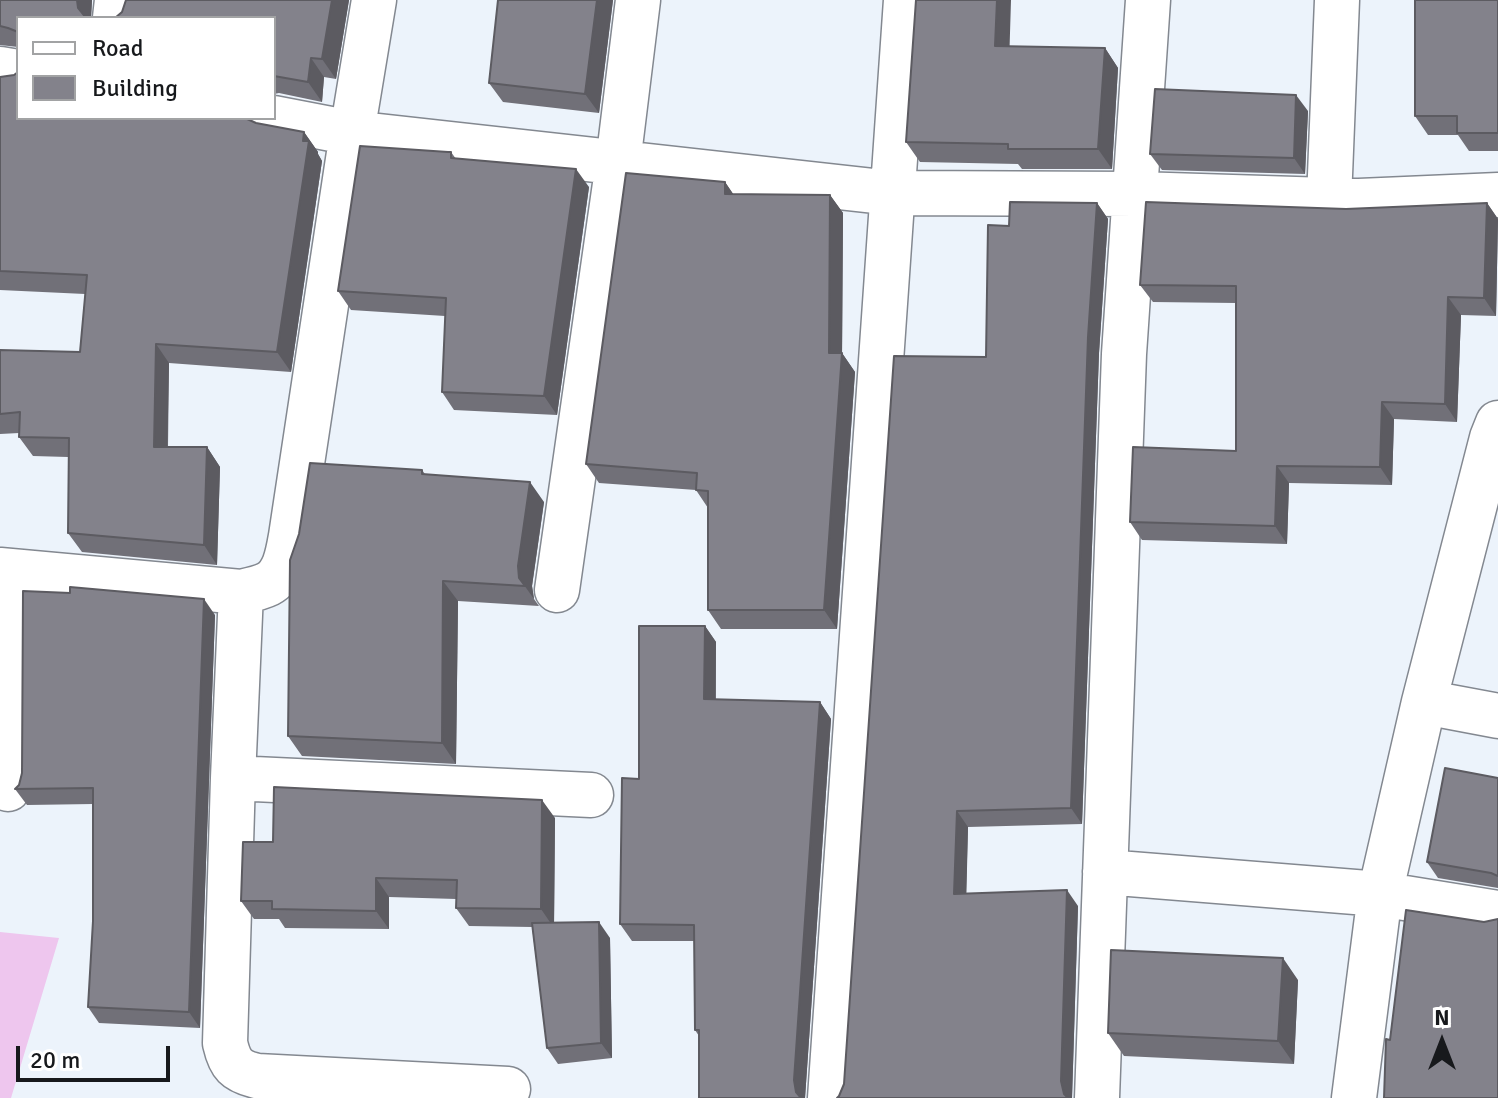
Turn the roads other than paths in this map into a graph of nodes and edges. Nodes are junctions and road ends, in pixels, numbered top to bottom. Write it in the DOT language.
graph roads {
  1 [pos="374,0"];
  2 [pos="638,0"];
  3 [pos="906,0"];
  4 [pos="1148,0"];
  5 [pos="1337,0"];
  6 [pos="276,118"];
  7 [pos="352,133"];
  8 [pos="618,163"];
  9 [pos="892,193"];
  10 [pos="1137,194"];
  11 [pos="1498,195"];
  12 [pos="1329,200"];
  13 [pos="1498,423"];
  14 [pos="1480,555"];
  15 [pos="5,570"];
  16 [pos="557,590"];
  17 [pos="241,592"];
  18 [pos="1424,702"];
  19 [pos="1498,716"];
  20 [pos="233,778"];
  21 [pos="8,789"];
  22 [pos="591,795"];
  23 [pos="1105,872"];
  24 [pos="1380,894"];
  25 [pos="1498,913"];
  26 [pos="508,1089"];
  27 [pos="830,1098"];
  28 [pos="1097,1098"];
  29 [pos="1354,1098"];
  1 -- 7 [label="street"];
  2 -- 8 [label="street"];
  3 -- 9 [label="street"];
  4 -- 10 [label="street"];
  5 -- 12 [label="street"];
  6 -- 7 [label="street"];
  7 -- 8 [label="street"];
  7 -- 17 [label="street"];
  8 -- 9 [label="street"];
  8 -- 16 [label="street"];
  9 -- 10 [label="street"];
  9 -- 27 [label="street"];
  10 -- 12 [label="street"];
  10 -- 23 [label="street"];
  11 -- 12 [label="street"];
  13 -- 14 [label="street"];
  14 -- 18 [label="street"];
  15 -- 17 [label="street"];
  15 -- 21 [label="street"];
  17 -- 20 [label="street"];
  18 -- 19 [label="street"];
  18 -- 24 [label="street"];
  20 -- 22 [label="street"];
  20 -- 26 [label="street"];
  23 -- 24 [label="street"];
  23 -- 28 [label="street"];
  24 -- 25 [label="street"];
  24 -- 29 [label="street"];
}
